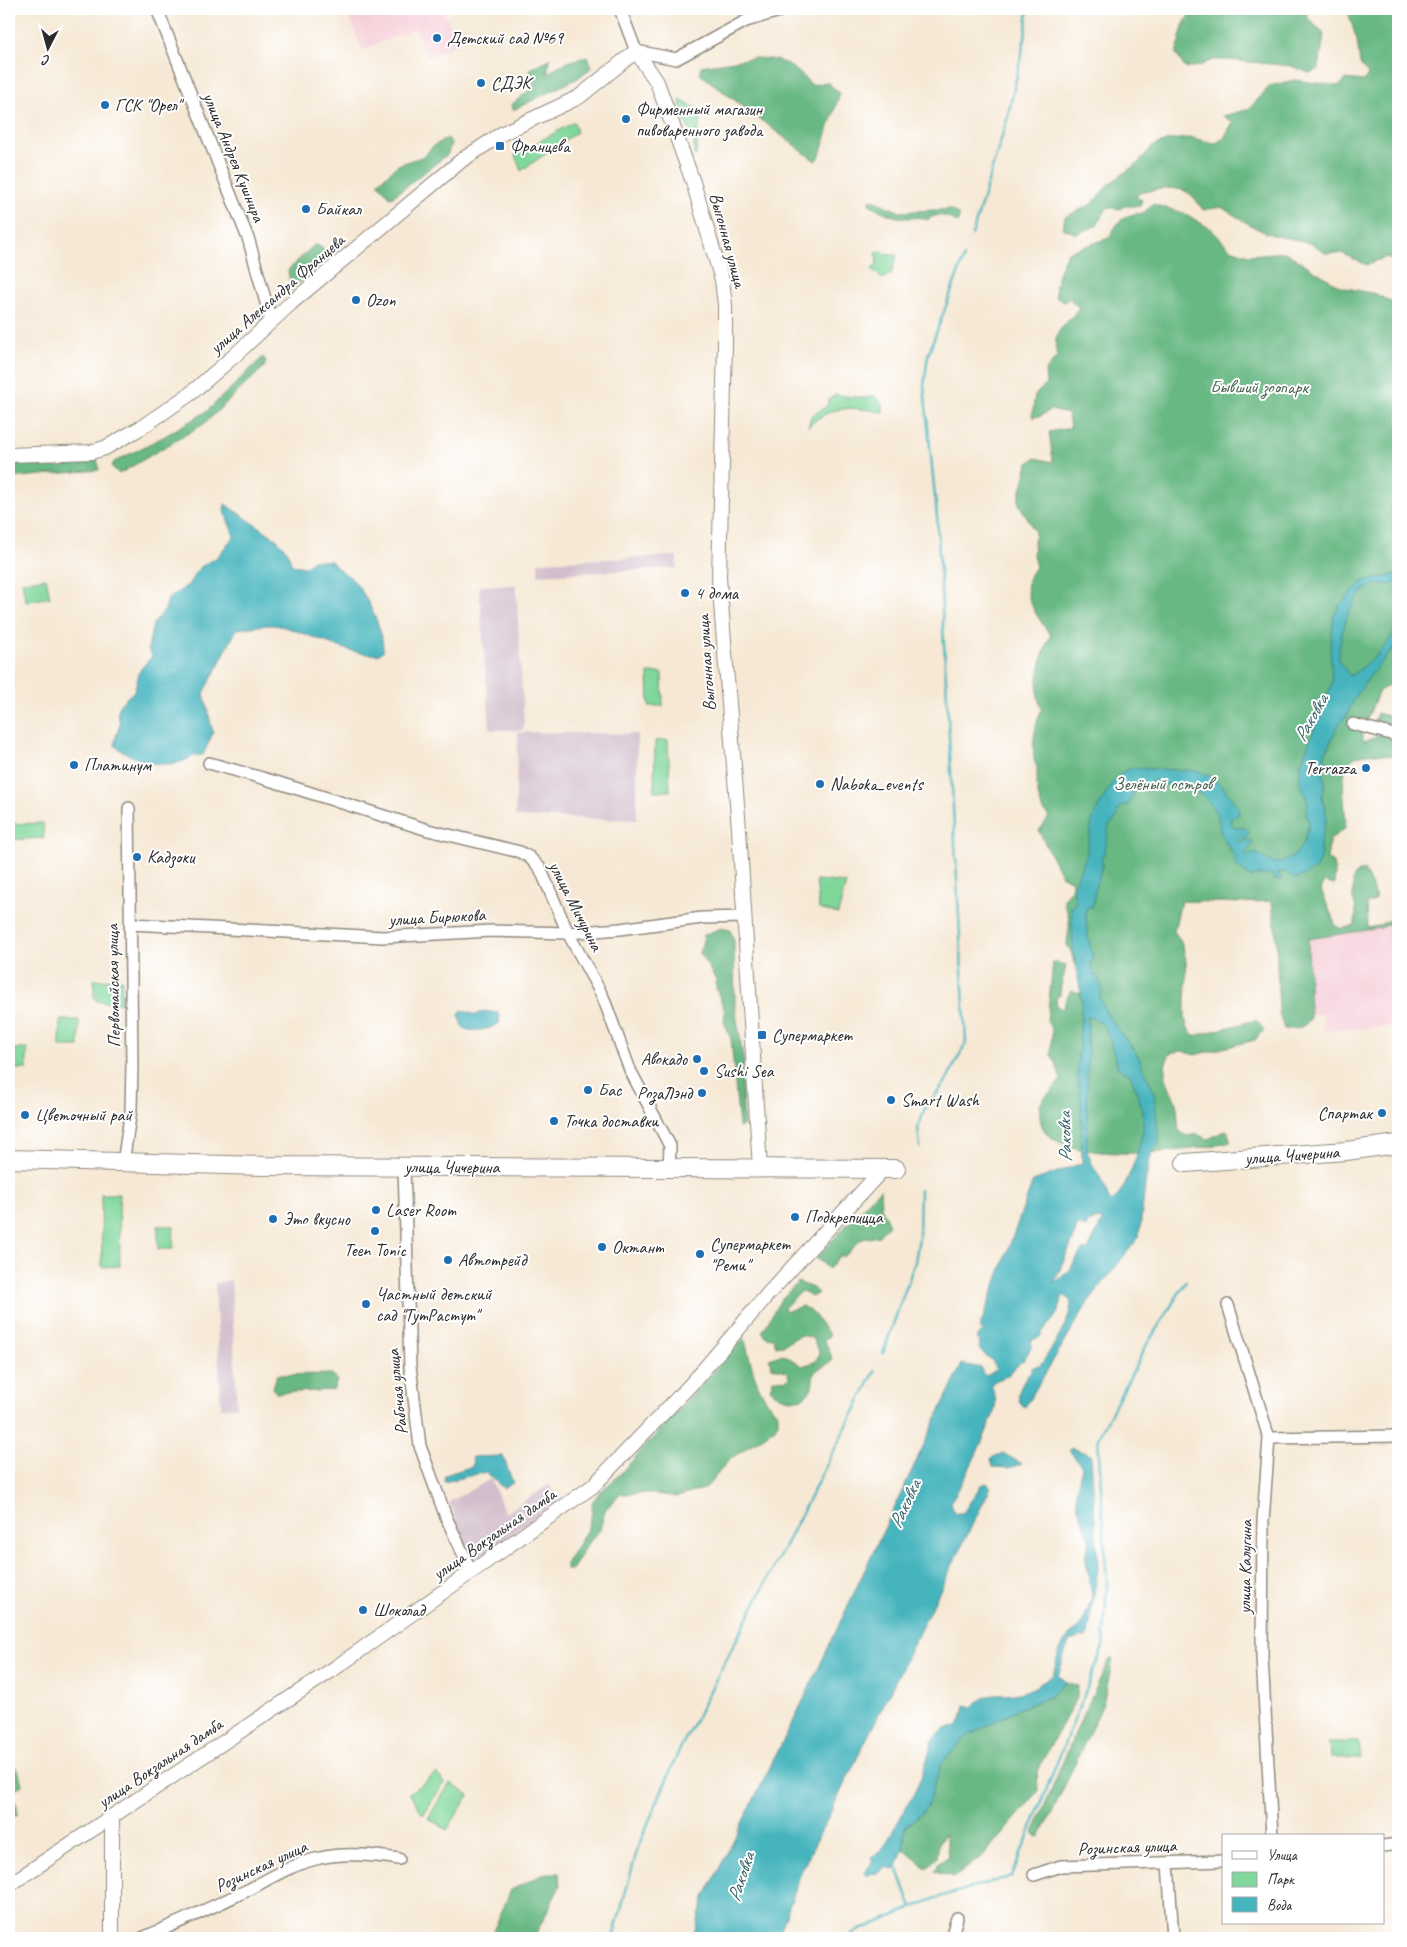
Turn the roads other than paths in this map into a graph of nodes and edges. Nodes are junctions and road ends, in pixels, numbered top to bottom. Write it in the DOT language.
graph roads {
  1 [pos="156,9"];
  2 [pos="620,9"];
  3 [pos="786,9"];
  4 [pos="636,52"];
  5 [pos="271,321"];
  6 [pos="9,455"];
  7 [pos="1353,724"];
  8 [pos="1398,736"];
  9 [pos="209,763"];
  10 [pos="129,808"];
  11 [pos="745,917"];
  12 [pos="131,924"];
  13 [pos="568,934"];
  14 [pos="1398,1144"];
  15 [pos="9,1159"];
  16 [pos="1184,1162"];
  17 [pos="123,1163"];
  18 [pos="404,1166"];
  19 [pos="669,1168"];
  20 [pos="760,1168"];
  21 [pos="890,1169"];
  22 [pos="1228,1305"];
  23 [pos="1398,1436"];
  24 [pos="1269,1438"];
  25 [pos="472,1573"];
  26 [pos="112,1817"];
  27 [pos="1272,1834"];
  28 [pos="1398,1844"];
  29 [pos="1384,1846"];
  30 [pos="400,1860"];
  31 [pos="1222,1861"];
  32 [pos="1168,1863"];
  33 [pos="1034,1875"];
  34 [pos="9,1885"];
  35 [pos="957,1918"];
  36 [pos="112,1938"];
  37 [pos="142,1938"];
  38 [pos="951,1938"];
  39 [pos="1173,1938"];
  1 -- 5 [label="street, улица Андрея Кушнира"];
  2 -- 4 [label="street"];
  3 -- 4 [label="street"];
  4 -- 5 [label="street, улица Александра Францева"];
  4 -- 11 [label="street, Выгонная улица"];
  5 -- 6 [label="street, улица Александра Францева"];
  7 -- 8 [label="street"];
  9 -- 13 [label="street, улица Мичурина"];
  10 -- 12 [label="street, Первомайская улица"];
  11 -- 13 [label="street, улица Бирюкова"];
  11 -- 20 [label="street, Выгонная улица"];
  12 -- 13 [label="street, улица Бирюкова"];
  12 -- 17 [label="street, Первомайская улица"];
  13 -- 19 [label="street, улица Мичурина"];
  14 -- 16 [label="main road, улица Чичерина"];
  15 -- 17 [label="main road, улица Чичерина"];
  17 -- 18 [label="main road, улица Чичерина"];
  18 -- 19 [label="main road, улица Чичерина"];
  18 -- 25 [label="street, Рабочая улица"];
  19 -- 20 [label="main road, улица Чичерина"];
  20 -- 21 [label="main road, улица Чичерина"];
  21 -- 25 [label="street, улица Вокзальная дамба"];
  22 -- 24 [label="street, улица Калугина"];
  23 -- 24 [label="street"];
  24 -- 27 [label="street, улица Калугина"];
  25 -- 26 [label="street, улица Вокзальная дамба"];
  26 -- 34 [label="street, улица Вокзальная дамба"];
  26 -- 36 [label="street"];
  28 -- 29 [label="street"];
  30 -- 37 [label="street, Розинская улица"];
  31 -- 32 [label="street, Розинская улица"];
  32 -- 33 [label="street, Розинская улица"];
  32 -- 39 [label="street"];
  35 -- 38 [label="street"];
}
